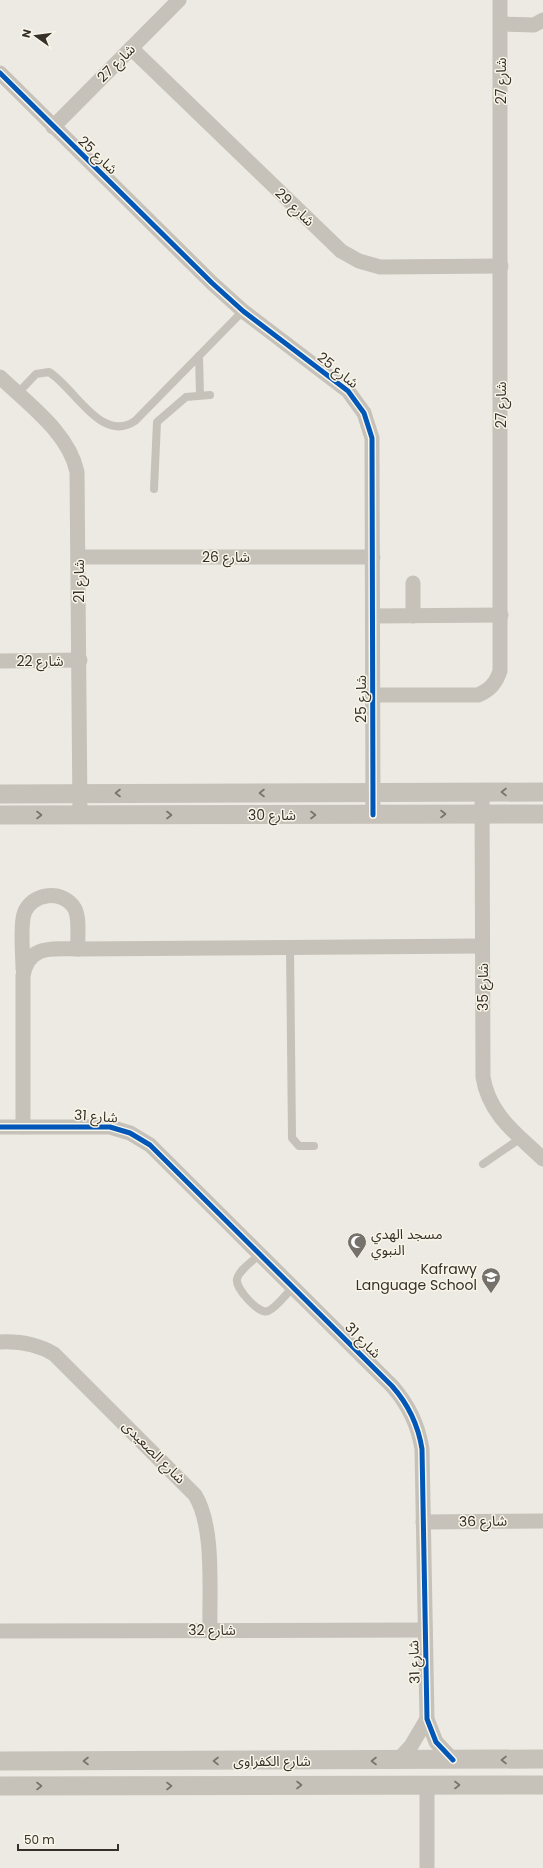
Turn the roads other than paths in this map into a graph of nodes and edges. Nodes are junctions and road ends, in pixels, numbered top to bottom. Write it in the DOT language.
graph roads {
  1 [pos="180,0"];
  2 [pos="500,0"];
  3 [pos="543,20"];
  4 [pos="501,24"];
  5 [pos="131,48"];
  6 [pos="0,73"];
  7 [pos="53,127"];
  8 [pos="501,266"];
  9 [pos="243,311"];
  10 [pos="199,356"];
  11 [pos="0,377"];
  12 [pos="17,394"];
  13 [pos="200,395"];
  14 [pos="210,395"];
  15 [pos="154,489"];
  16 [pos="79,557"];
  17 [pos="373,557"];
  18 [pos="413,583"];
  19 [pos="501,615"];
  20 [pos="373,616"];
  21 [pos="413,616"];
  22 [pos="80,660"];
  23 [pos="0,661"];
  24 [pos="373,696"];
  25 [pos="482,792"];
  26 [pos="543,792"];
  27 [pos="80,793"];
  28 [pos="373,793"];
  29 [pos="0,794"];
  30 [pos="373,814"];
  31 [pos="482,814"];
  32 [pos="543,814"];
  33 [pos="80,815"];
  34 [pos="0,816"];
  35 [pos="482,946"];
  36 [pos="290,948"];
  37 [pos="78,949"];
  38 [pos="23,976"];
  39 [pos="0,1127"];
  40 [pos="23,1127"];
  41 [pos="521,1138"];
  42 [pos="314,1146"];
  43 [pos="543,1160"];
  44 [pos="483,1164"];
  45 [pos="260,1254"];
  46 [pos="293,1287"];
  47 [pos="0,1342"];
  48 [pos="543,1521"];
  49 [pos="423,1522"];
  50 [pos="210,1630"];
  51 [pos="425,1630"];
  52 [pos="0,1631"];
  53 [pos="427,1719"];
  54 [pos="453,1760"];
  55 [pos="543,1760"];
  56 [pos="0,1761"];
  57 [pos="397,1761"];
  58 [pos="427,1785"];
  59 [pos="543,1785"];
  60 [pos="0,1786"];
  61 [pos="427,1868"];
  1 -- 5 [label="street, شارع 27"];
  2 -- 4 [label="street, شارع 27"];
  3 -- 4 [label="street"];
  4 -- 8 [label="street, شارع 27"];
  5 -- 7 [label="street, شارع 27"];
  5 -- 8 [label="street, شارع 29"];
  6 -- 7 [label="street, شارع 25"];
  7 -- 9 [label="street, شارع 25"];
  8 -- 19 [label="street, شارع 27"];
  9 -- 10 [label="lane"];
  9 -- 17 [label="street, شارع 25"];
  10 -- 12 [label="lane"];
  10 -- 13 [label="lane"];
  11 -- 12 [label="street, شارع 21"];
  12 -- 16 [label="street, شارع 21"];
  13 -- 14 [label="lane"];
  13 -- 15 [label="lane"];
  16 -- 17 [label="street, شارع 26"];
  16 -- 22 [label="street, شارع 21"];
  17 -- 20 [label="street, شارع 25"];
  18 -- 21 [label="street"];
  19 -- 21 [label="street"];
  19 -- 24 [label="street, شارع 27"];
  20 -- 21 [label="street"];
  20 -- 24 [label="street, شارع 25"];
  22 -- 23 [label="street, شارع 22"];
  22 -- 27 [label="street, شارع 21"];
  24 -- 28 [label="street, شارع 25"];
  26 -- 25 [label="street, شارع 30, one-way"];
  25 -- 28 [label="street, شارع 30"];
  25 -- 31 [label="street, شارع 35"];
  28 -- 27 [label="street, شارع 30, one-way"];
  27 -- 29 [label="street, شارع 30"];
  27 -- 33 [label="street, شارع 21"];
  28 -- 30 [label="street, شارع 25"];
  30 -- 31 [label="street, شارع 30, one-way"];
  33 -- 30 [label="street, شارع 30, one-way"];
  31 -- 32 [label="street, شارع 30"];
  31 -- 35 [label="street, شارع 35"];
  34 -- 33 [label="street, شارع 30, one-way"];
  35 -- 36 [label="street"];
  35 -- 41 [label="street, شارع 35"];
  36 -- 37 [label="street"];
  36 -- 42 [label="lane"];
  37 -- 38 [label="street"];
  37 -- 38 [label="street"];
  38 -- 40 [label="street"];
  39 -- 40 [label="street, شارع 31"];
  40 -- 45 [label="street, شارع 31"];
  41 -- 43 [label="street, شارع 35"];
  41 -- 44 [label="lane"];
  45 -- 46 [label="street, شارع 31"];
  45 -- 46 [label="lane"];
  46 -- 49 [label="street, شارع 31"];
  47 -- 50 [label="street, شارع الصعيدى"];
  48 -- 49 [label="street, شارع 36"];
  49 -- 51 [label="street, شارع 31"];
  50 -- 51 [label="street, شارع 32"];
  50 -- 52 [label="street, شارع 32"];
  51 -- 53 [label="street, شارع 31"];
  53 -- 54 [label="street, شارع 31"];
  53 -- 57 [label="street"];
  55 -- 54 [label="street, شارع الكفراوى, one-way"];
  54 -- 57 [label="street, شارع الكفراوى"];
  57 -- 56 [label="street, شارع الكفراوى, one-way"];
  58 -- 59 [label="street, شارع الكفراوى, one-way"];
  60 -- 58 [label="street, شارع الكفراوى, one-way"];
  58 -- 61 [label="street"];
}
